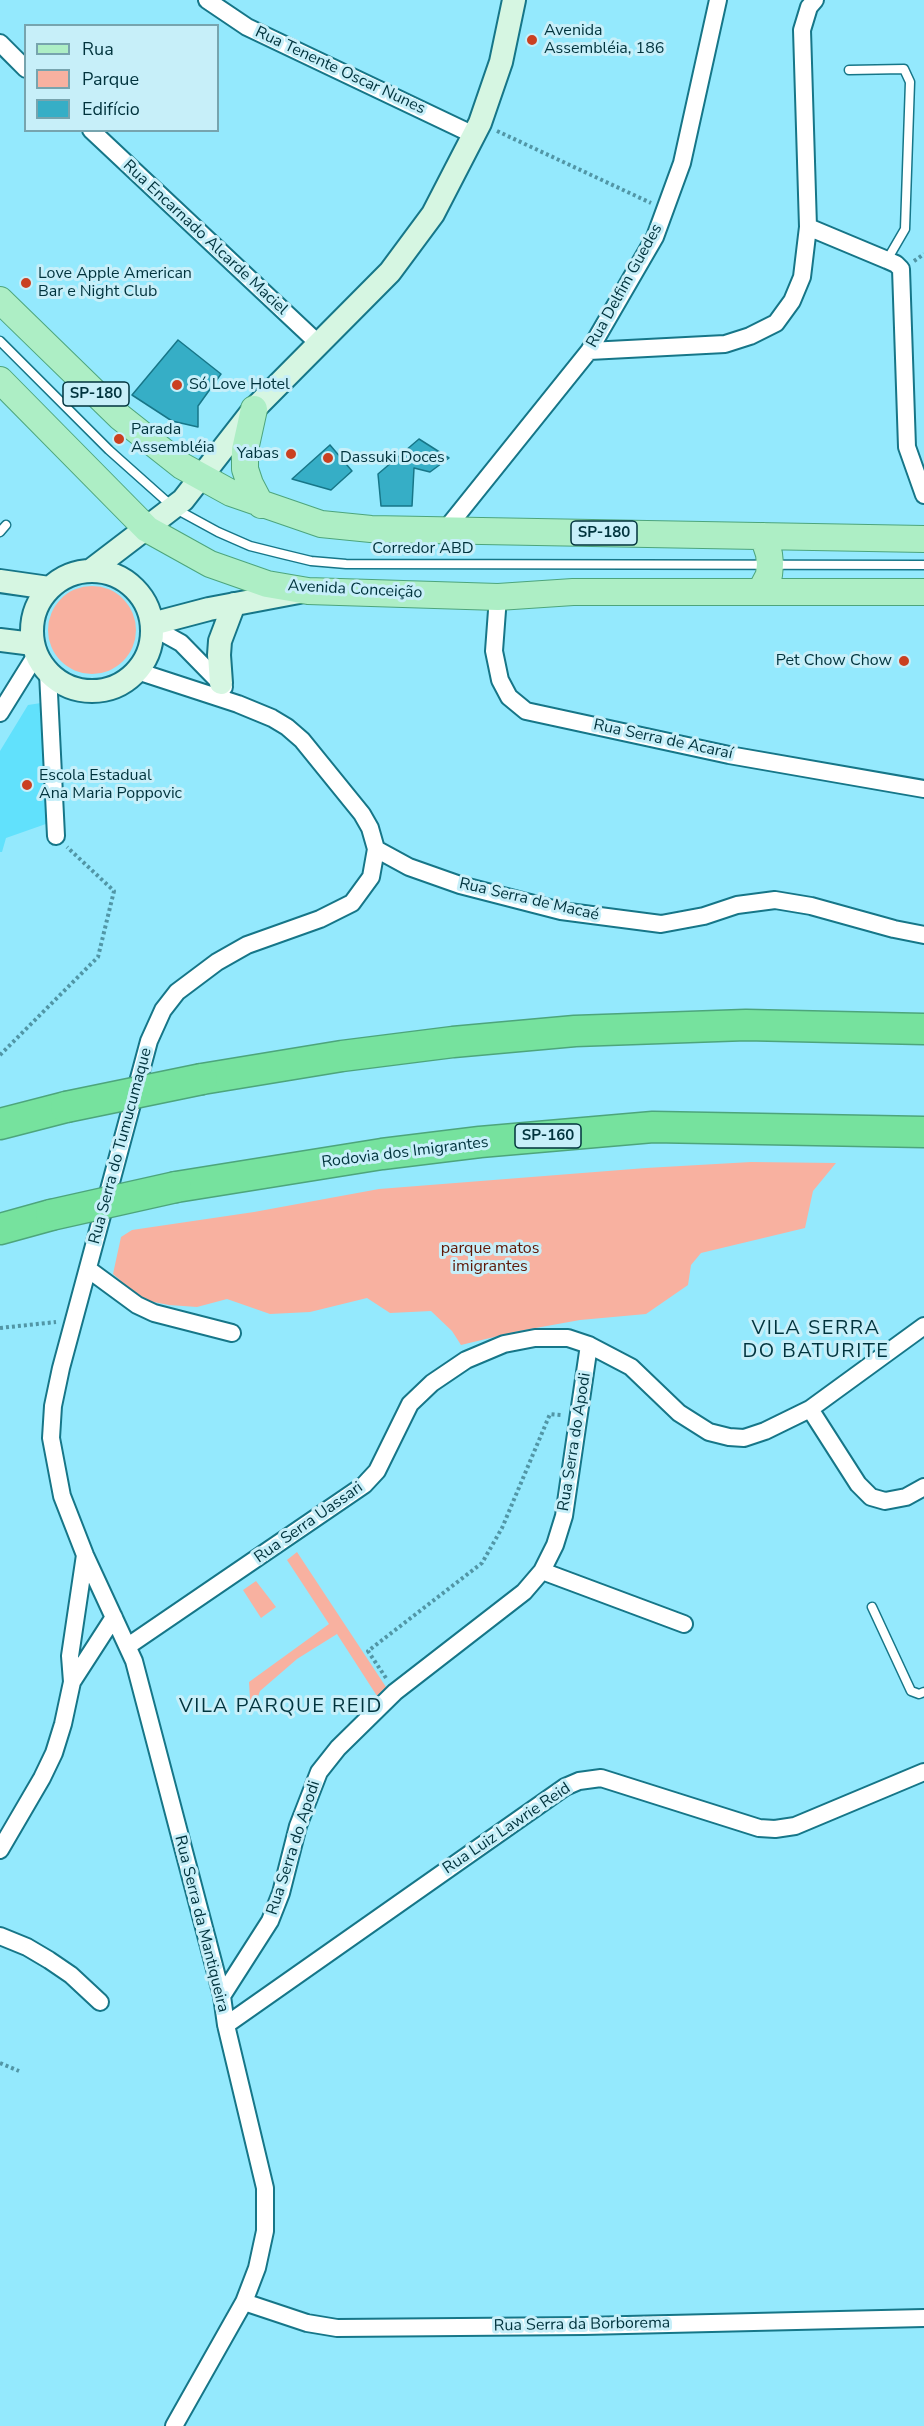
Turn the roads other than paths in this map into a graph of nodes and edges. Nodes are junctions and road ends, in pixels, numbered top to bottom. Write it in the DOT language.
graph roads {
  1 [pos="207,0"];
  2 [pos="514,0"];
  3 [pos="718,0"];
  4 [pos="815,0"];
  5 [pos="0,43"];
  6 [pos="24,67"];
  7 [pos="849,70"];
  8 [pos="478,129"];
  9 [pos="93,132"];
  10 [pos="808,227"];
  11 [pos="887,260"];
  12 [pos="0,300"];
  13 [pos="0,341"];
  14 [pos="320,345"];
  15 [pos="589,351"];
  16 [pos="0,380"];
  17 [pos="254,409"];
  18 [pos="201,478"];
  19 [pos="924,495"];
  20 [pos="261,505"];
  21 [pos="174,508"];
  22 [pos="147,529"];
  23 [pos="446,530"];
  24 [pos="763,536"];
  25 [pos="924,539"];
  26 [pos="770,564"];
  27 [pos="924,565"];
  28 [pos="90,571"];
  29 [pos="1,578"];
  30 [pos="49,588"];
  31 [pos="308,591"];
  32 [pos="760,592"];
  33 [pos="924,592"];
  34 [pos="498,597"];
  35 [pos="234,604"];
  36 [pos="152,626"];
  37 [pos="0,640"];
  38 [pos="39,657"];
  39 [pos="136,671"];
  40 [pos="221,682"];
  41 [pos="238,704"];
  42 [pos="0,713"];
  43 [pos="924,789"];
  44 [pos="56,836"];
  45 [pos="376,849"];
  46 [pos="924,935"];
  47 [pos="924,1029"];
  48 [pos="0,1124"];
  49 [pos="924,1132"];
  50 [pos="0,1228"];
  51 [pos="88,1269"];
  52 [pos="924,1326"];
  53 [pos="232,1333"];
  54 [pos="589,1345"];
  55 [pos="810,1409"];
  56 [pos="924,1487"];
  57 [pos="85,1555"];
  58 [pos="542,1571"];
  59 [pos="872,1607"];
  60 [pos="114,1617"];
  61 [pos="684,1624"];
  62 [pos="128,1646"];
  63 [pos="72,1682"];
  64 [pos="924,1692"];
  65 [pos="924,1772"];
  66 [pos="0,1850"];
  67 [pos="0,1936"];
  68 [pos="222,1996"];
  69 [pos="100,2002"];
  70 [pos="226,2025"];
  71 [pos="244,2302"];
  72 [pos="924,2318"];
  73 [pos="174,2426"];
  1 -- 8 [label="street, Rua Tenente Oscar Nunes"];
  2 -- 8 [label="street"];
  3 -- 15 [label="street, Rua Delfim Guedes"];
  4 -- 10 [label="street"];
  5 -- 6 [label="street"];
  7 -- 11 [label="lane"];
  8 -- 14 [label="street"];
  9 -- 14 [label="street, Rua Encarnado Alcarde Maciel"];
  10 -- 11 [label="street"];
  10 -- 15 [label="street"];
  11 -- 19 [label="street"];
  12 -- 18 [label="main road, SP-180"];
  13 -- 21 [label="lane, Corredor ABD"];
  14 -- 17 [label="street"];
  15 -- 23 [label="street, Rua Delfim Guedes"];
  16 -- 22 [label="main road, Avenida Conceição"];
  17 -- 18 [label="street"];
  17 -- 20 [label="main road"];
  18 -- 20 [label="main road, SP-180"];
  18 -- 21 [label="street"];
  20 -- 23 [label="main road, SP-180"];
  21 -- 22 [label="street"];
  21 -- 26 [label="lane, Corredor ABD"];
  22 -- 28 [label="street"];
  22 -- 31 [label="main road, Avenida Conceição"];
  23 -- 24 [label="main road, SP-180"];
  24 -- 25 [label="main road, SP-180"];
  24 -- 26 [label="main road"];
  26 -- 27 [label="lane, Corredor ABD"];
  26 -- 32 [label="main road"];
  28 -- 30 [label="street"];
  28 -- 36 [label="street"];
  29 -- 30 [label="street"];
  30 -- 38 [label="street"];
  31 -- 34 [label="main road, Avenida Conceição"];
  31 -- 35 [label="street"];
  32 -- 33 [label="main road, Avenida Conceição"];
  32 -- 34 [label="main road, Avenida Conceição"];
  34 -- 43 [label="street, Rua Serra de Acaraí"];
  35 -- 36 [label="street"];
  35 -- 40 [label="street"];
  36 -- 39 [label="street"];
  36 -- 40 [label="street"];
  37 -- 38 [label="street"];
  38 -- 39 [label="street"];
  38 -- 42 [label="street"];
  38 -- 44 [label="street"];
  39 -- 41 [label="street"];
  40 -- 41 [label="street"];
  41 -- 45 [label="street"];
  45 -- 46 [label="street, Rua Serra de Macaé"];
  45 -- 51 [label="street, Rua Serra do Tumucumaque"];
  47 -- 48 [label="highway, bridge"];
  49 -- 50 [label="highway, Rodovia dos Imigrantes / SP-160, bridge"];
  51 -- 53 [label="street"];
  51 -- 57 [label="street, Rua Serra do Tumucumaque"];
  52 -- 55 [label="street, Rua Serra Uassari"];
  54 -- 55 [label="street, Rua Serra Uassari"];
  54 -- 58 [label="street, Rua Serra do Apodi"];
  54 -- 62 [label="street, Rua Serra Uassari"];
  55 -- 56 [label="street"];
  57 -- 60 [label="street, Rua Serra da Mantiqueira"];
  57 -- 63 [label="street"];
  58 -- 61 [label="street"];
  58 -- 68 [label="street, Rua Serra do Apodi"];
  59 -- 64 [label="lane"];
  60 -- 62 [label="street, Rua Serra da Mantiqueira"];
  60 -- 63 [label="street"];
  62 -- 68 [label="street, Rua Serra da Mantiqueira"];
  63 -- 66 [label="street"];
  65 -- 70 [label="street, Rua Luiz Lawrie Reid"];
  67 -- 69 [label="street"];
  68 -- 70 [label="street, Rua Serra da Mantiqueira"];
  70 -- 71 [label="street, Rua Serra da Mantiqueira"];
  71 -- 72 [label="street, Rua Serra da Borborema"];
  71 -- 73 [label="street, Rua Serra da Mantiqueira"];
}
